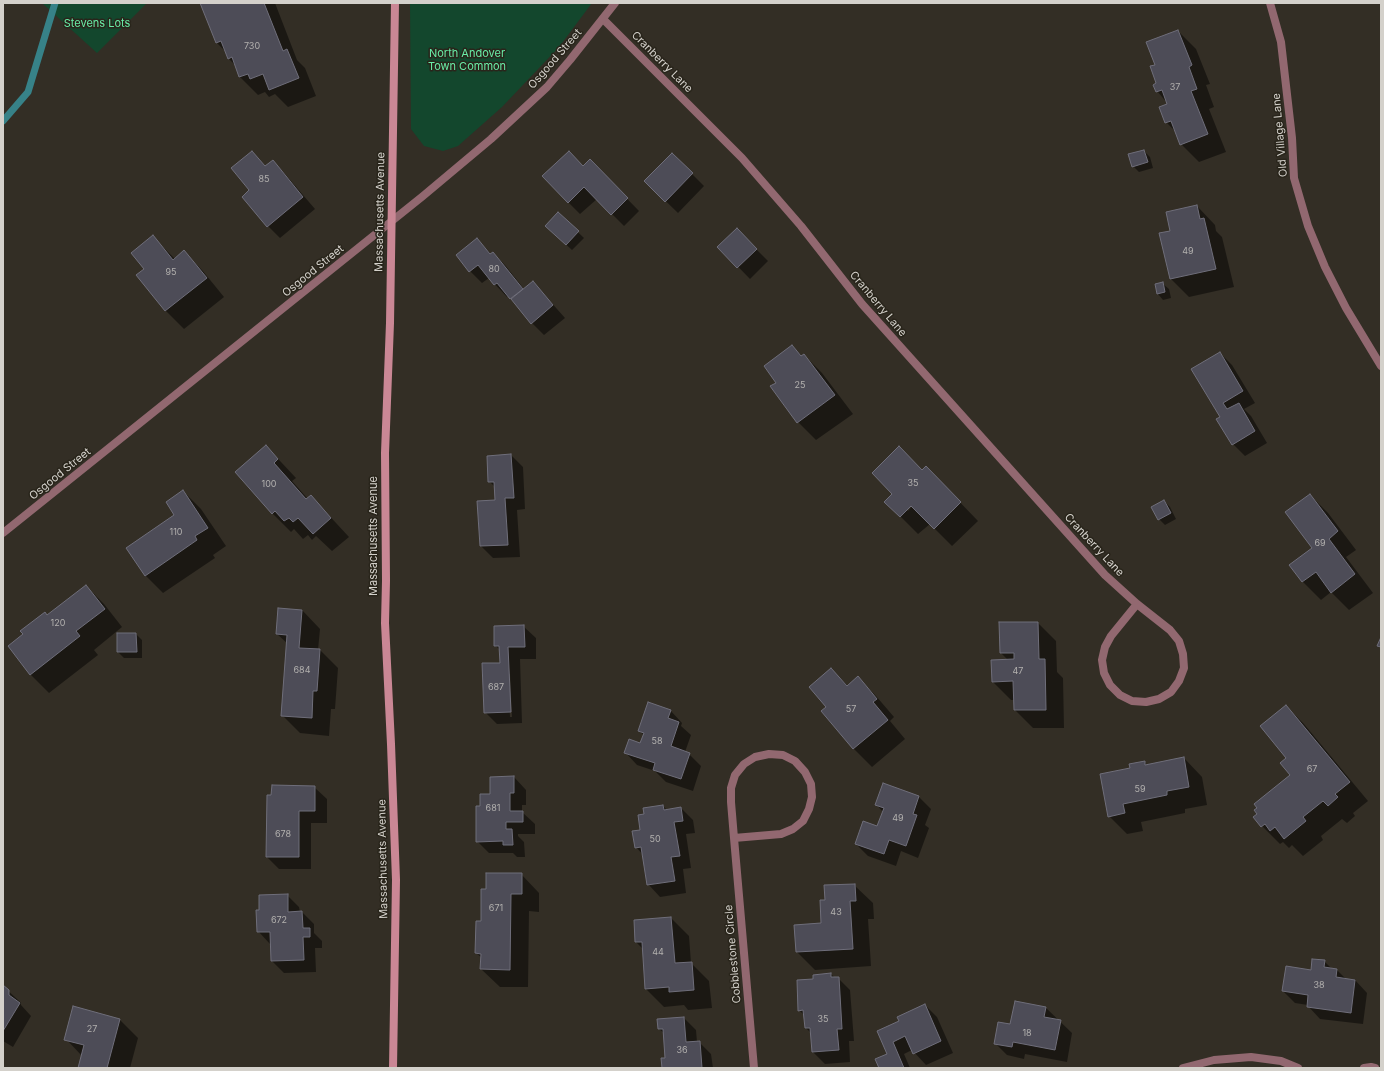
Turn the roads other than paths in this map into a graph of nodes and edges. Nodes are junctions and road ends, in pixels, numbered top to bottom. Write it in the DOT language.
graph roads {
  1 [pos="395,3"];
  2 [pos="615,3"];
  3 [pos="1270,3"];
  4 [pos="603,19"];
  5 [pos="392,221"];
  6 [pos="1381,366"];
  7 [pos="3,534"];
  8 [pos="1137,604"];
  9 [pos="734,838"];
  10 [pos="393,1068"];
  11 [pos="754,1068"];
  12 [pos="1183,1068"];
  13 [pos="1298,1068"];
  14 [pos="1364,1068"];
  15 [pos="1375,1068"];
  1 -- 5 [label="main road, Massachusetts Avenue"];
  2 -- 4 [label="street, Osgood Street"];
  3 -- 6 [label="street, Old Village Lane"];
  4 -- 5 [label="street, Osgood Street"];
  4 -- 8 [label="street, Cranberry Lane"];
  5 -- 7 [label="street, Osgood Street"];
  5 -- 10 [label="main road, Massachusetts Avenue"];
  8 -- 8 [label="street, Cranberry Lane"];
  9 -- 9 [label="street, Cobblestone Circle"];
  9 -- 11 [label="street, Cobblestone Circle"];
  12 -- 13 [label="street"];
  14 -- 15 [label="street"];
}
